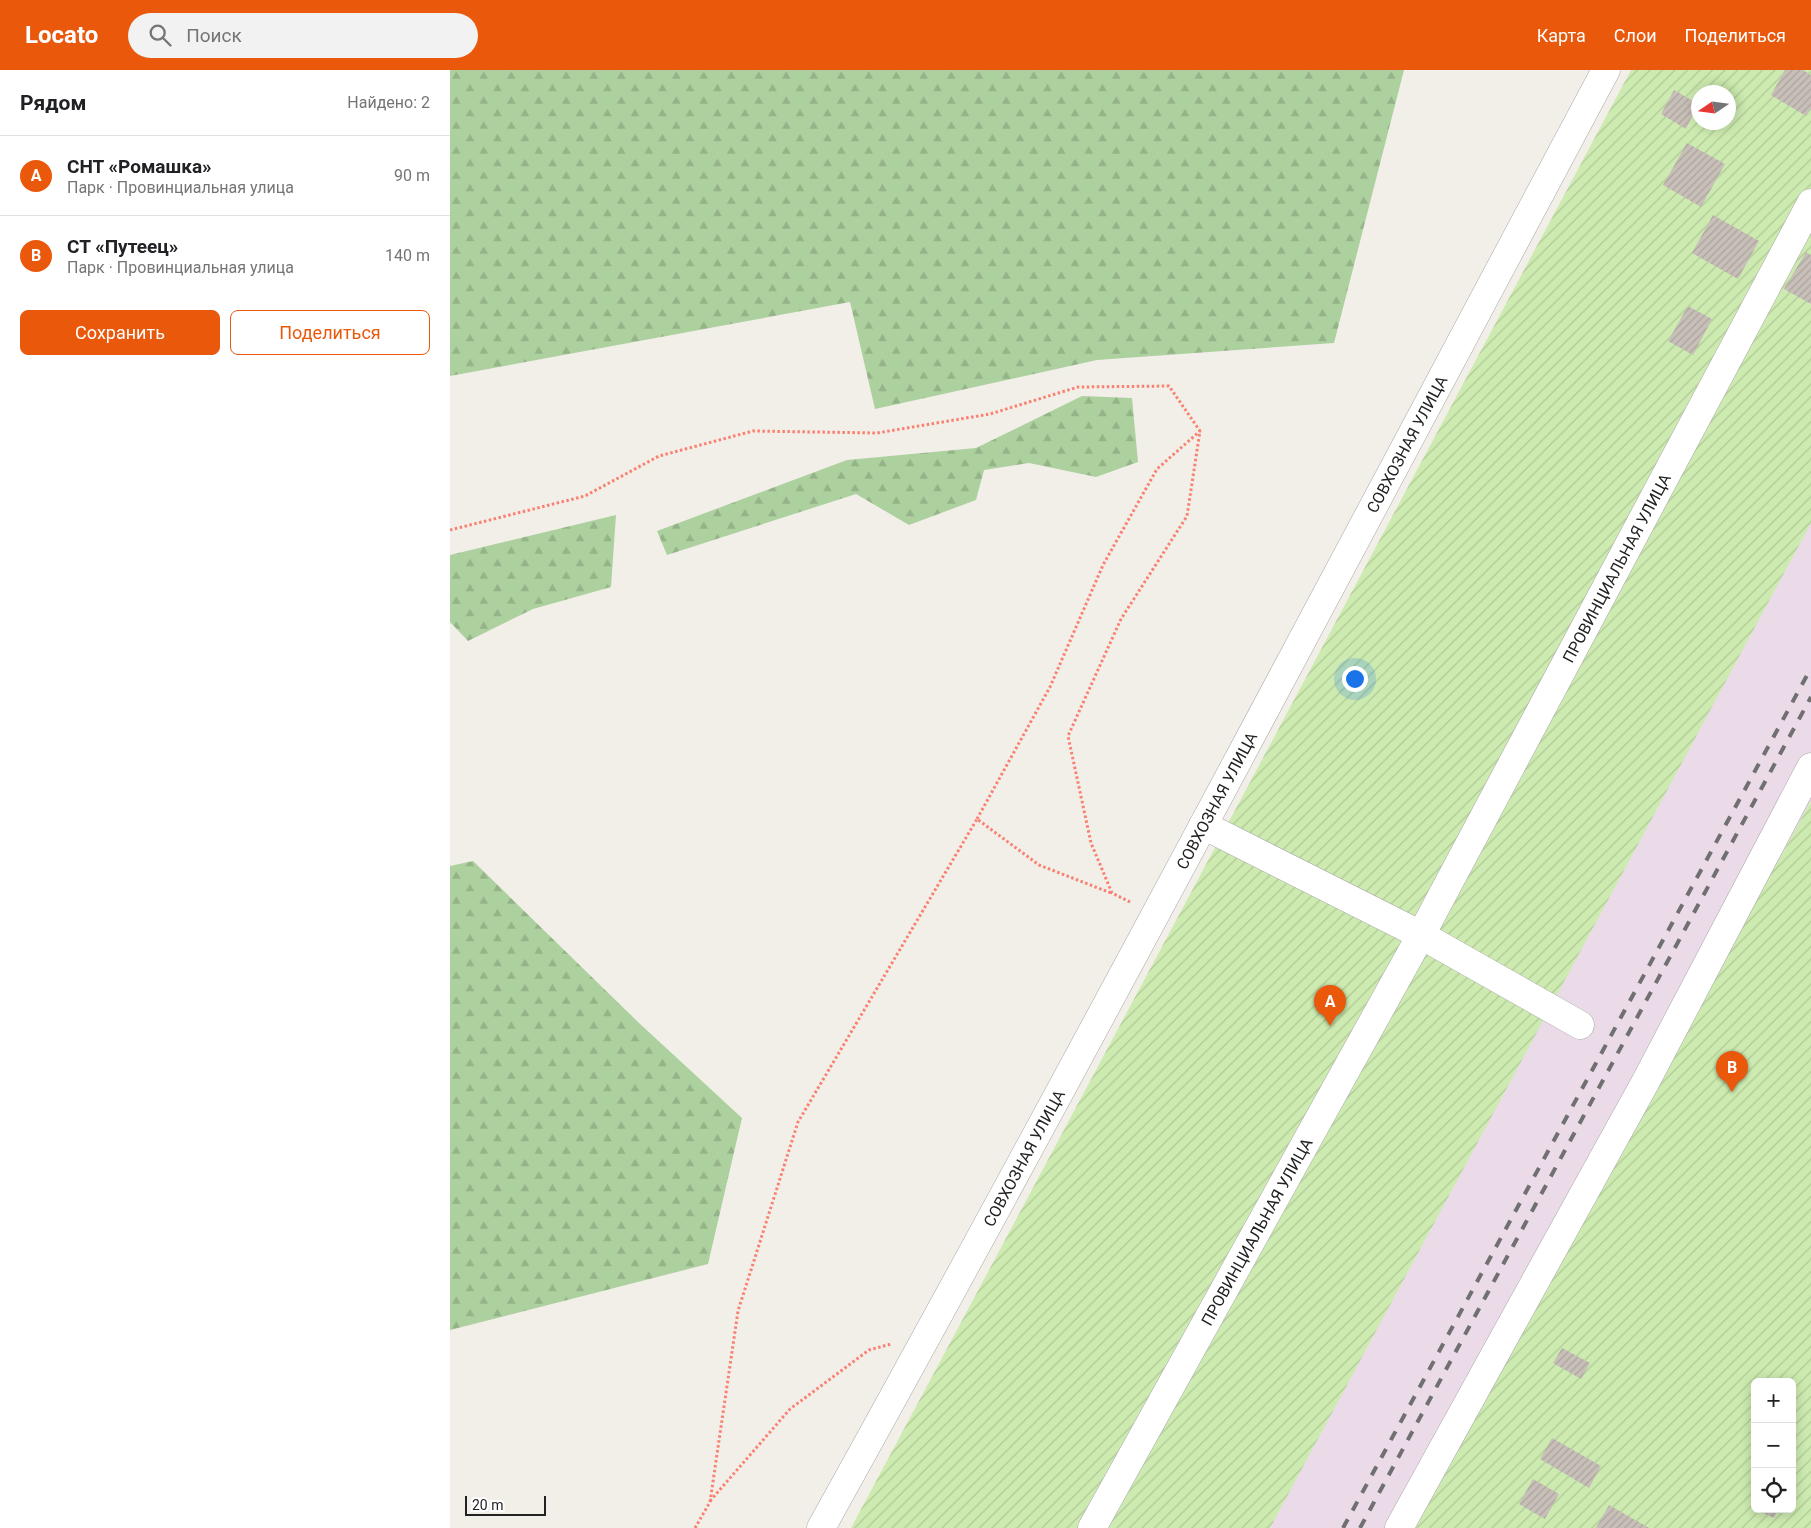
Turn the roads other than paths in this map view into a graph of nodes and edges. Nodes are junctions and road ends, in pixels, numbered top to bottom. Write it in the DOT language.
graph roads {
  1 [pos="1606,70"];
  2 [pos="1811,202"];
  3 [pos="1811,767"];
  4 [pos="1202,825"];
  5 [pos="1421,934"];
  6 [pos="1580,1025"];
  7 [pos="821,1528"];
  8 [pos="1092,1528"];
  9 [pos="1399,1528"];
  1 -- 4 [label="street, СОВХОЗНАЯ УЛИЦА"];
  2 -- 5 [label="street, ПРОВИНЦИАЛЬНАЯ УЛИЦА"];
  3 -- 9 [label="street"];
  4 -- 5 [label="street"];
  4 -- 7 [label="street, СОВХОЗНАЯ УЛИЦА"];
  5 -- 6 [label="street"];
  5 -- 8 [label="street, ПРОВИНЦИАЛЬНАЯ УЛИЦА"];
}
